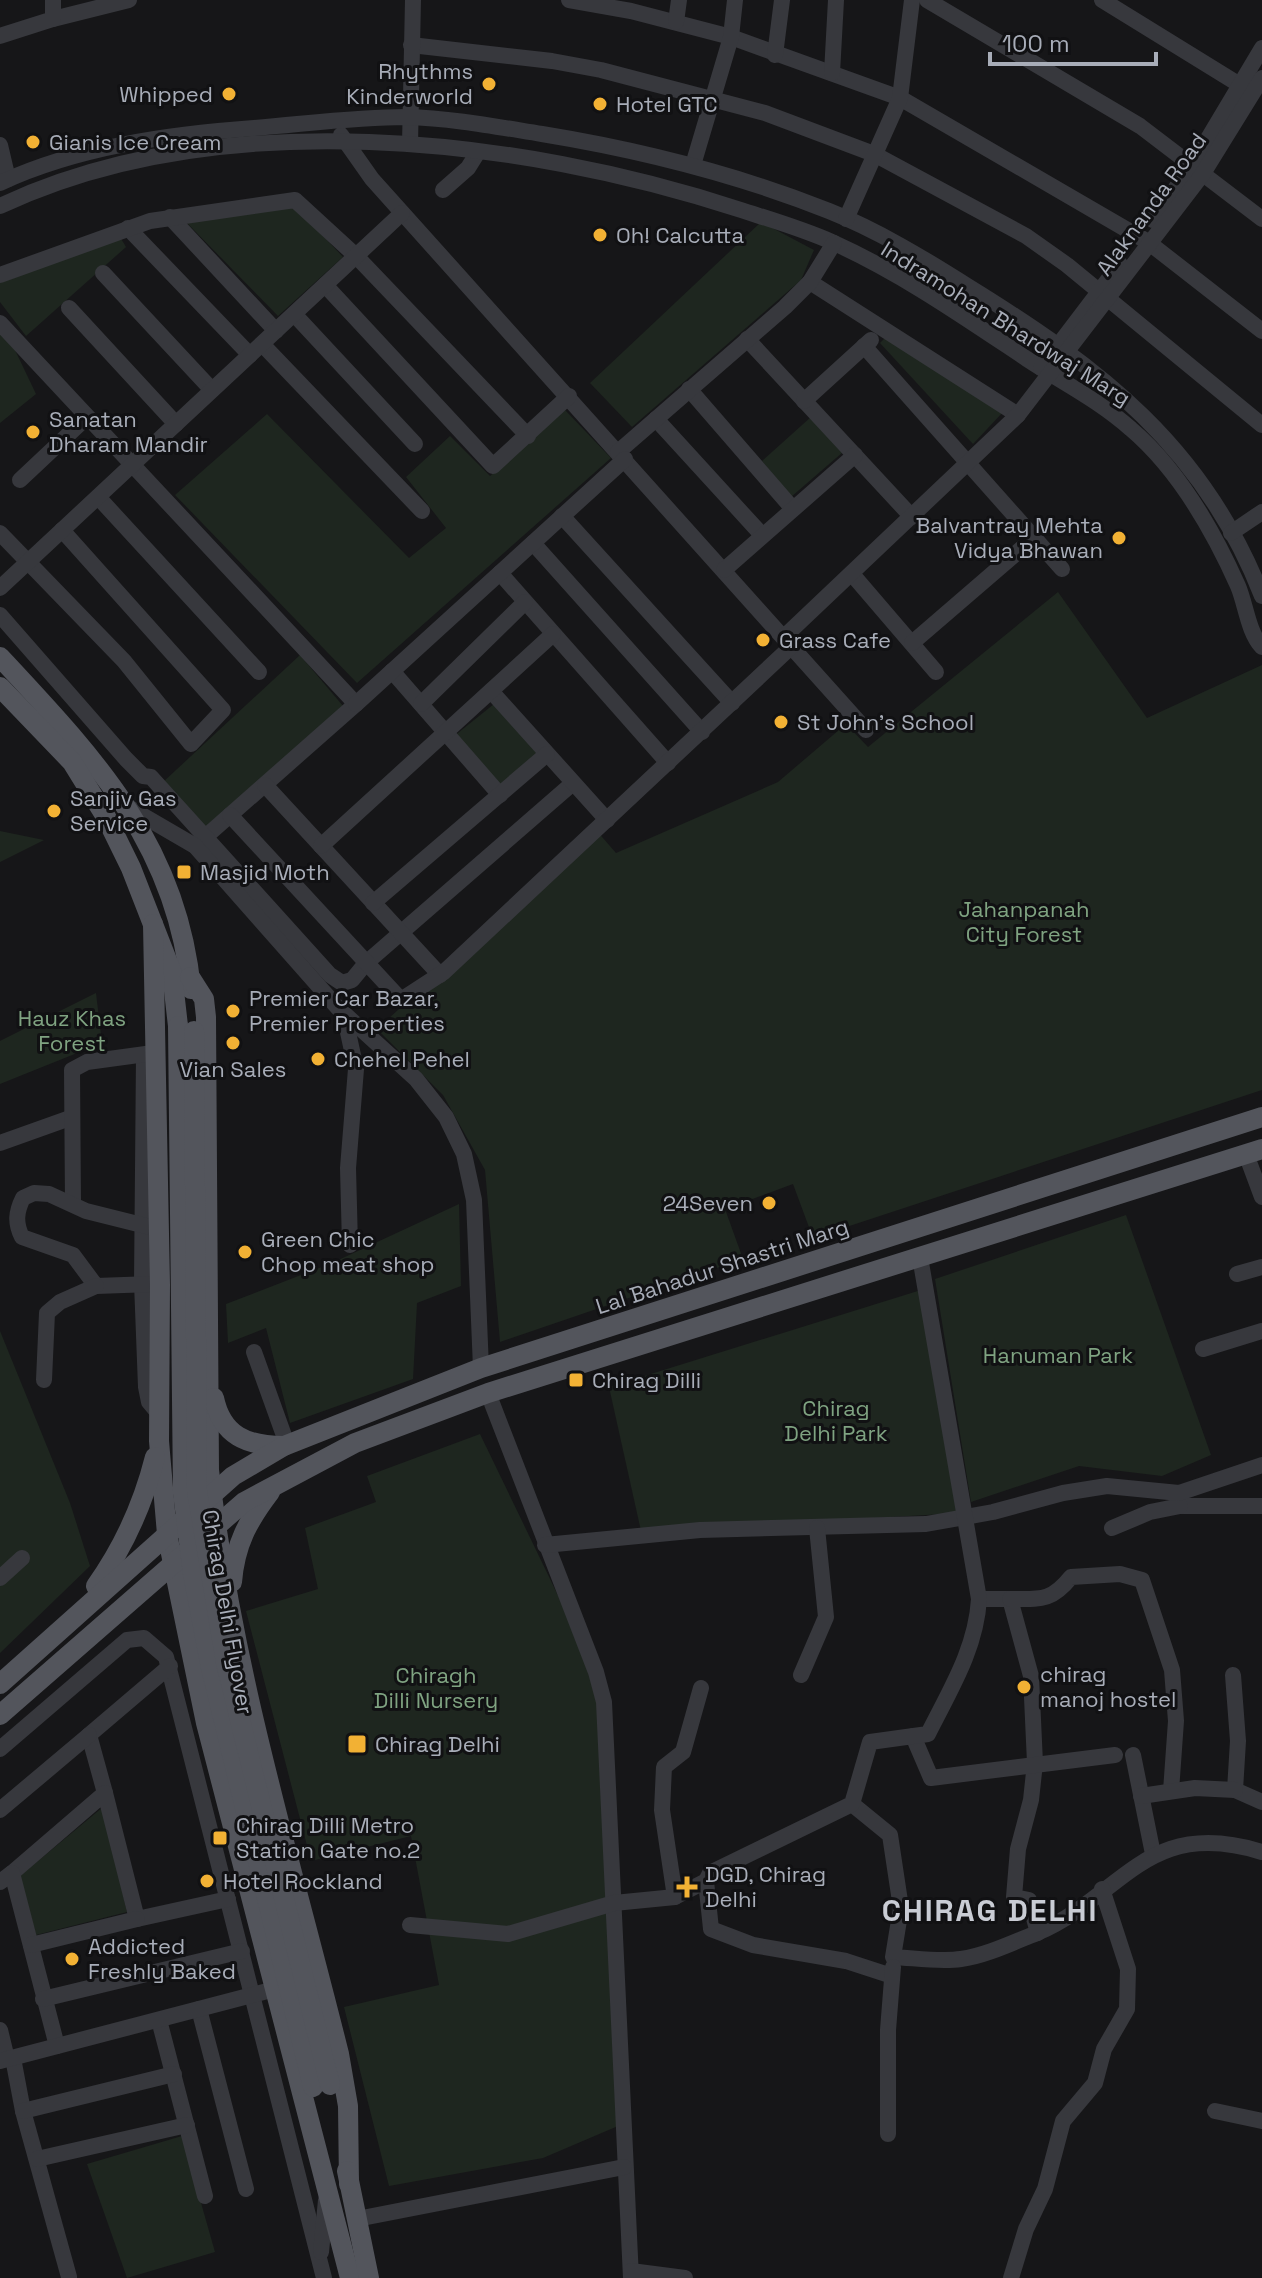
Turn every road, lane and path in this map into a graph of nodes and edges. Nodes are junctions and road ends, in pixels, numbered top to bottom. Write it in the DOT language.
graph roads {
  1 [pos="53,0"];
  2 [pos="129,0"];
  3 [pos="413,0"];
  4 [pos="574,0"];
  5 [pos="679,0"];
  6 [pos="735,0"];
  7 [pos="782,0"];
  8 [pos="836,0"];
  9 [pos="912,0"];
  10 [pos="927,0"];
  11 [pos="1102,0"];
  12 [pos="103,3"];
  13 [pos="631,5"];
  14 [pos="53,19"];
  15 [pos="676,22"];
  16 [pos="0,36"];
  17 [pos="731,37"];
  18 [pos="411,45"];
  19 [pos="1262,48"];
  20 [pos="775,55"];
  21 [pos="832,73"];
  22 [pos="1262,78"];
  23 [pos="1252,93"];
  24 [pos="900,98"];
  25 [pos="712,99"];
  26 [pos="409,117"];
  27 [pos="332,119"];
  28 [pos="343,139"];
  29 [pos="410,144"];
  30 [pos="0,145"];
  31 [pos="478,152"];
  32 [pos="874,154"];
  33 [pos="693,165"];
  34 [pos="1197,171"];
  35 [pos="4,181"];
  36 [pos="443,190"];
  37 [pos="0,206"];
  38 [pos="402,213"];
  39 [pos="170,217"];
  40 [pos="846,219"];
  41 [pos="1262,219"];
  42 [pos="128,228"];
  43 [pos="1144,240"];
  44 [pos="834,243"];
  45 [pos="356,256"];
  46 [pos="103,273"];
  47 [pos="0,275"];
  48 [pos="810,282"];
  49 [pos="325,285"];
  50 [pos="1104,296"];
  51 [pos="69,308"];
  52 [pos="294,314"];
  53 [pos="0,323"];
  54 [pos="883,328"];
  55 [pos="276,331"];
  56 [pos="1262,331"];
  57 [pos="747,339"];
  58 [pos="864,346"];
  59 [pos="1064,347"];
  60 [pos="256,350"];
  61 [pos="1046,371"];
  62 [pos="689,389"];
  63 [pos="212,390"];
  64 [pos="569,396"];
  65 [pos="804,401"];
  66 [pos="1018,415"];
  67 [pos="87,417"];
  68 [pos="656,419"];
  69 [pos="176,424"];
  70 [pos="1262,425"];
  71 [pos="528,436"];
  72 [pos="415,444"];
  73 [pos="622,455"];
  74 [pos="855,455"];
  75 [pos="969,462"];
  76 [pos="132,466"];
  77 [pos="20,480"];
  78 [pos="98,497"];
  79 [pos="793,509"];
  80 [pos="422,511"];
  81 [pos="1262,512"];
  82 [pos="562,516"];
  83 [pos="912,517"];
  84 [pos="62,530"];
  85 [pos="0,533"];
  86 [pos="1231,533"];
  87 [pos="762,535"];
  88 [pos="1035,537"];
  89 [pos="533,543"];
  90 [pos="28,562"];
  91 [pos="1062,569"];
  92 [pos="724,570"];
  93 [pos="500,573"];
  94 [pos="852,574"];
  95 [pos="0,588"];
  96 [pos="1262,596"];
  97 [pos="525,602"];
  98 [pos="0,615"];
  99 [pos="553,634"];
  100 [pos="789,641"];
  101 [pos="912,643"];
  102 [pos="1262,647"];
  103 [pos="0,657"];
  104 [pos="392,671"];
  105 [pos="259,672"];
  106 [pos="936,672"];
  107 [pos="0,687"];
  108 [pos="491,691"];
  109 [pos="732,703"];
  110 [pos="356,704"];
  111 [pos="421,704"];
  112 [pos="866,730"];
  113 [pos="445,732"];
  114 [pos="702,732"];
  115 [pos="547,754"];
  116 [pos="668,763"];
  117 [pos="573,783"];
  118 [pos="265,785"];
  119 [pos="500,795"];
  120 [pos="128,807"];
  121 [pos="230,815"];
  122 [pos="607,820"];
  123 [pos="201,841"];
  124 [pos="321,846"];
  125 [pos="373,903"];
  126 [pos="153,924"];
  127 [pos="400,934"];
  128 [pos="366,963"];
  129 [pos="440,975"];
  130 [pos="190,977"];
  131 [pos="344,1014"];
  132 [pos="186,1029"];
  133 [pos="150,1054"];
  134 [pos="1262,1117"];
  135 [pos="70,1118"];
  136 [pos="0,1143"];
  137 [pos="1254,1151"];
  138 [pos="1261,1191"];
  139 [pos="73,1204"];
  140 [pos="151,1227"];
  141 [pos="350,1245"];
  142 [pos="920,1257"];
  143 [pos="1262,1267"];
  144 [pos="1237,1274"];
  145 [pos="154,1285"];
  146 [pos="96,1286"];
  147 [pos="207,1288"];
  148 [pos="1262,1331"];
  149 [pos="1203,1349"];
  150 [pos="254,1352"];
  151 [pos="208,1367"];
  152 [pos="481,1368"];
  153 [pos="44,1380"];
  154 [pos="488,1393"];
  155 [pos="159,1441"];
  156 [pos="285,1445"];
  157 [pos="1262,1465"];
  158 [pos="277,1482"];
  159 [pos="212,1495"];
  160 [pos="1180,1499"];
  161 [pos="1262,1506"];
  162 [pos="965,1518"];
  163 [pos="215,1526"];
  164 [pos="817,1528"];
  165 [pos="1112,1528"];
  166 [pos="167,1534"];
  167 [pos="545,1545"];
  168 [pos="22,1558"];
  169 [pos="172,1564"];
  170 [pos="0,1578"];
  171 [pos="979,1599"];
  172 [pos="1010,1599"];
  173 [pos="128,1603"];
  174 [pos="230,1610"];
  175 [pos="72,1619"];
  176 [pos="184,1623"];
  177 [pos="170,1666"];
  178 [pos="801,1675"];
  179 [pos="1233,1675"];
  180 [pos="0,1684"];
  181 [pos="701,1688"];
  182 [pos="0,1715"];
  183 [pos="89,1735"];
  184 [pos="913,1736"];
  185 [pos="0,1749"];
  186 [pos="1115,1755"];
  187 [pos="1133,1755"];
  188 [pos="1035,1763"];
  189 [pos="1235,1790"];
  190 [pos="1171,1791"];
  191 [pos="105,1793"];
  192 [pos="1141,1796"];
  193 [pos="1262,1802"];
  194 [pos="852,1804"];
  195 [pos="0,1810"];
  196 [pos="279,1814"];
  197 [pos="233,1825"];
  198 [pos="1262,1852"];
  199 [pos="1153,1854"];
  200 [pos="6,1878"];
  201 [pos="706,1881"];
  202 [pos="1102,1889"];
  203 [pos="675,1897"];
  204 [pos="228,1899"];
  205 [pos="614,1903"];
  206 [pos="137,1919"];
  207 [pos="410,1925"];
  208 [pos="1038,1933"];
  209 [pos="31,1945"];
  210 [pos="242,1951"];
  211 [pos="893,1957"];
  212 [pos="892,1976"];
  213 [pos="275,1989"];
  214 [pos="252,1995"];
  215 [pos="43,1999"];
  216 [pos="199,2009"];
  217 [pos="159,2020"];
  218 [pos="0,2030"];
  219 [pos="57,2046"];
  220 [pos="6,2060"];
  221 [pos="174,2074"];
  222 [pos="322,2086"];
  223 [pos="23,2111"];
  224 [pos="1215,2111"];
  225 [pos="1262,2121"];
  226 [pos="187,2125"];
  227 [pos="888,2134"];
  228 [pos="37,2159"];
  229 [pos="624,2167"];
  230 [pos="349,2184"];
  231 [pos="246,2189"];
  232 [pos="327,2192"];
  233 [pos="205,2196"];
  234 [pos="357,2219"];
  235 [pos="343,2251"];
  236 [pos="322,2270"];
  237 [pos="631,2275"];
  238 [pos="69,2277"];
  239 [pos="350,2278"];
  240 [pos="369,2278"];
  241 [pos="685,2278"];
  242 [pos="1011,2278"];
  1 -- 14 [label="street"];
  2 -- 12 [label="street"];
  3 -- 18 [label="street"];
  4 -- 13 [label="street"];
  5 -- 15 [label="street"];
  6 -- 17 [label="street"];
  7 -- 20 [label="street"];
  8 -- 21 [label="street"];
  9 -- 24 [label="street"];
  10 -- 34 [label="street"];
  11 -- 23 [label="street"];
  12 -- 14 [label="street"];
  13 -- 15 [label="street"];
  14 -- 16 [label="street"];
  15 -- 17 [label="street"];
  17 -- 20 [label="street"];
  17 -- 25 [label="street"];
  18 -- 25 [label="street"];
  18 -- 26 [label="street"];
  19 -- 23 [label="street"];
  20 -- 21 [label="street"];
  21 -- 24 [label="street"];
  22 -- 23 [label="street, Alaknanda Road"];
  23 -- 34 [label="street, Alaknanda Road"];
  24 -- 32 [label="street"];
  24 -- 43 [label="street"];
  25 -- 32 [label="street"];
  25 -- 33 [label="street"];
  26 -- 27 [label="street, Indramohan Bhardwaj Marg"];
  26 -- 29 [label="street"];
  26 -- 33 [label="street, Indramohan Bhardwaj Marg"];
  27 -- 28 [label="street"];
  27 -- 35 [label="street, Indramohan Bhardwaj Marg"];
  28 -- 29 [label="street, Indramohan Bhardwaj Marg"];
  28 -- 37 [label="street, Indramohan Bhardwaj Marg"];
  28 -- 38 [label="street"];
  29 -- 31 [label="street, Indramohan Bhardwaj Marg"];
  30 -- 35 [label="street"];
  31 -- 36 [label="street"];
  31 -- 44 [label="street, Indramohan Bhardwaj Marg"];
  32 -- 40 [label="street"];
  32 -- 50 [label="street"];
  33 -- 40 [label="street, Indramohan Bhardwaj Marg"];
  34 -- 41 [label="street"];
  34 -- 43 [label="street, Alaknanda Road"];
  38 -- 45 [label="street"];
  38 -- 64 [label="street"];
  39 -- 42 [label="street"];
  39 -- 45 [label="street"];
  39 -- 55 [label="street"];
  40 -- 59 [label="street, Indramohan Bhardwaj Marg"];
  42 -- 47 [label="street"];
  42 -- 60 [label="street"];
  43 -- 50 [label="street, Alaknanda Road"];
  43 -- 56 [label="street"];
  44 -- 48 [label="street"];
  44 -- 61 [label="street, Indramohan Bhardwaj Marg"];
  45 -- 49 [label="street"];
  45 -- 71 [label="street"];
  46 -- 63 [label="street"];
  48 -- 54 [label="street"];
  48 -- 57 [label="street"];
  49 -- 52 [label="street"];
  49 -- 71 [label="street"];
  50 -- 59 [label="street, Alaknanda Road"];
  50 -- 70 [label="street"];
  51 -- 69 [label="street"];
  52 -- 55 [label="street"];
  52 -- 72 [label="street"];
  53 -- 67 [label="street"];
  54 -- 58 [label="street"];
  54 -- 66 [label="street"];
  55 -- 60 [label="street"];
  57 -- 62 [label="street"];
  57 -- 65 [label="street"];
  58 -- 65 [label="street"];
  58 -- 75 [label="street"];
  59 -- 61 [label="street, Alaknanda Road"];
  59 -- 86 [label="street, Indramohan Bhardwaj Marg"];
  60 -- 63 [label="street"];
  60 -- 80 [label="street"];
  61 -- 66 [label="street, Alaknanda Road"];
  61 -- 102 [label="street, Indramohan Bhardwaj Marg"];
  62 -- 68 [label="street"];
  62 -- 79 [label="street"];
  63 -- 69 [label="street"];
  64 -- 71 [label="street"];
  64 -- 73 [label="street"];
  65 -- 74 [label="street"];
  66 -- 75 [label="street, Alaknanda Road"];
  67 -- 76 [label="street"];
  67 -- 77 [label="street"];
  68 -- 73 [label="street"];
  68 -- 87 [label="street"];
  69 -- 76 [label="street"];
  73 -- 82 [label="street"];
  73 -- 92 [label="street"];
  74 -- 79 [label="street"];
  74 -- 83 [label="street"];
  75 -- 83 [label="street, Alaknanda Road"];
  75 -- 88 [label="street"];
  76 -- 78 [label="street"];
  76 -- 110 [label="street"];
  78 -- 84 [label="street"];
  78 -- 105 [label="street"];
  79 -- 87 [label="street"];
  81 -- 86 [label="street"];
  82 -- 89 [label="street"];
  82 -- 109 [label="street"];
  83 -- 94 [label="street, Alaknanda Road"];
  84 -- 90 [label="street"];
  84 -- 90 [label="street"];
  85 -- 90 [label="street"];
  86 -- 96 [label="street, Indramohan Bhardwaj Marg"];
  87 -- 92 [label="street"];
  88 -- 91 [label="street"];
  88 -- 101 [label="street"];
  89 -- 93 [label="street"];
  89 -- 114 [label="street"];
  90 -- 95 [label="street"];
  92 -- 100 [label="street"];
  93 -- 97 [label="street"];
  93 -- 104 [label="street"];
  94 -- 100 [label="street, Alaknanda Road"];
  94 -- 101 [label="street"];
  97 -- 99 [label="street"];
  97 -- 111 [label="street"];
  98 -- 123 [label="street"];
  99 -- 108 [label="street"];
  99 -- 116 [label="street"];
  100 -- 109 [label="street, Alaknanda Road"];
  100 -- 112 [label="street"];
  101 -- 106 [label="street"];
  103 -- 120 [label="main road"];
  104 -- 110 [label="street"];
  104 -- 111 [label="street"];
  107 -- 126 [label="main road, Chirag Delhi Flyover"];
  108 -- 113 [label="street"];
  108 -- 115 [label="street"];
  109 -- 114 [label="street, Alaknanda Road"];
  110 -- 118 [label="street"];
  111 -- 113 [label="street"];
  113 -- 119 [label="street"];
  113 -- 124 [label="street"];
  114 -- 116 [label="street, Alaknanda Road"];
  115 -- 117 [label="street"];
  115 -- 119 [label="street"];
  116 -- 122 [label="street, Alaknanda Road"];
  117 -- 122 [label="street"];
  117 -- 127 [label="street"];
  118 -- 121 [label="street"];
  118 -- 124 [label="street"];
  119 -- 125 [label="street"];
  120 -- 123 [label="street"];
  120 -- 130 [label="main road"];
  121 -- 123 [label="street"];
  121 -- 128 [label="street"];
  122 -- 129 [label="street, Alaknanda Road"];
  123 -- 128 [label="street"];
  123 -- 131 [label="street"];
  124 -- 125 [label="street"];
  125 -- 127 [label="street"];
  126 -- 132 [label="main road, Chirag Delhi Flyover"];
  126 -- 133 [label="main road"];
  127 -- 128 [label="street"];
  127 -- 129 [label="street"];
  128 -- 129 [label="street, Alaknanda Road"];
  130 -- 132 [label="main road, Chirag Delhi Flyover"];
  130 -- 147 [label="main road"];
  131 -- 141 [label="street"];
  131 -- 152 [label="street"];
  132 -- 222 [label="main road, Chirag Delhi Flyover, bridge"];
  133 -- 135 [label="street"];
  133 -- 140 [label="main road"];
  134 -- 152 [label="main road, Lal Bahadur Shastri Marg"];
  135 -- 136 [label="street"];
  135 -- 139 [label="street"];
  137 -- 138 [label="street"];
  137 -- 142 [label="main road"];
  139 -- 140 [label="street"];
  139 -- 146 [label="street"];
  140 -- 145 [label="main road"];
  142 -- 154 [label="main road"];
  142 -- 162 [label="street"];
  143 -- 144 [label="street"];
  145 -- 146 [label="street"];
  145 -- 147 [label="main road"];
  145 -- 155 [label="main road"];
  146 -- 153 [label="street"];
  147 -- 151 [label="main road"];
  148 -- 149 [label="street"];
  150 -- 156 [label="street"];
  151 -- 156 [label="main road"];
  151 -- 159 [label="main road"];
  152 -- 156 [label="main road, Lal Bahadur Shastri Marg"];
  154 -- 158 [label="main road"];
  154 -- 167 [label="street"];
  155 -- 166 [label="main road"];
  155 -- 175 [label="main road"];
  156 -- 159 [label="main road, Lal Bahadur Shastri Marg"];
  157 -- 160 [label="street"];
  158 -- 163 [label="main road"];
  158 -- 174 [label="main road"];
  159 -- 163 [label="main road"];
  159 -- 166 [label="main road, Lal Bahadur Shastri Marg"];
  160 -- 161 [label="street"];
  160 -- 162 [label="street"];
  160 -- 165 [label="street"];
  162 -- 164 [label="street"];
  162 -- 171 [label="street"];
  163 -- 169 [label="main road"];
  163 -- 174 [label="main road"];
  164 -- 167 [label="street"];
  164 -- 178 [label="street"];
  166 -- 169 [label="main road"];
  166 -- 175 [label="main road, Lal Bahadur Shastri Marg"];
  167 -- 205 [label="street"];
  168 -- 170 [label="street"];
  169 -- 173 [label="main road"];
  169 -- 176 [label="main road"];
  171 -- 172 [label="street"];
  171 -- 184 [label="street"];
  172 -- 188 [label="street"];
  172 -- 190 [label="street"];
  173 -- 176 [label="main road"];
  173 -- 182 [label="main road"];
  174 -- 196 [label="main road"];
  175 -- 180 [label="main road"];
  176 -- 197 [label="main road"];
  177 -- 183 [label="street"];
  177 -- 185 [label="street"];
  177 -- 204 [label="street"];
  179 -- 189 [label="street"];
  181 -- 203 [label="street"];
  183 -- 191 [label="street"];
  183 -- 195 [label="street"];
  184 -- 188 [label="street"];
  184 -- 194 [label="street"];
  186 -- 188 [label="street"];
  187 -- 192 [label="street"];
  188 -- 208 [label="street"];
  189 -- 190 [label="street"];
  189 -- 193 [label="street"];
  190 -- 192 [label="street"];
  191 -- 200 [label="street"];
  191 -- 206 [label="street"];
  192 -- 199 [label="street"];
  194 -- 201 [label="street"];
  194 -- 211 [label="street"];
  196 -- 197 [label="main road"];
  196 -- 230 [label="main road"];
  197 -- 213 [label="main road"];
  198 -- 199 [label="street"];
  199 -- 202 [label="street"];
  200 -- 209 [label="street"];
  201 -- 203 [label="street"];
  201 -- 212 [label="street"];
  202 -- 208 [label="street"];
  202 -- 242 [label="street"];
  203 -- 205 [label="street"];
  204 -- 206 [label="street"];
  204 -- 210 [label="street"];
  205 -- 207 [label="street"];
  205 -- 229 [label="street"];
  206 -- 209 [label="street"];
  208 -- 211 [label="street"];
  209 -- 215 [label="street"];
  210 -- 214 [label="street"];
  210 -- 215 [label="street"];
  211 -- 212 [label="street"];
  212 -- 227 [label="street"];
  213 -- 214 [label="street"];
  213 -- 232 [label="main road"];
  214 -- 216 [label="street"];
  214 -- 236 [label="street"];
  215 -- 219 [label="street"];
  216 -- 217 [label="street"];
  216 -- 231 [label="street"];
  217 -- 219 [label="street"];
  217 -- 221 [label="street"];
  218 -- 220 [label="street"];
  219 -- 220 [label="street"];
  220 -- 223 [label="street"];
  221 -- 223 [label="street"];
  221 -- 226 [label="street"];
  222 -- 230 [label="main road, Chirag Delhi Flyover"];
  222 -- 235 [label="main road, Chirag Delhi Flyover"];
  223 -- 228 [label="street"];
  224 -- 225 [label="street"];
  226 -- 228 [label="street"];
  226 -- 233 [label="street"];
  228 -- 238 [label="street"];
  229 -- 234 [label="street"];
  229 -- 237 [label="street"];
  230 -- 234 [label="main road"];
  232 -- 235 [label="main road"];
  232 -- 236 [label="street"];
  234 -- 240 [label="main road"];
  235 -- 239 [label="main road"];
  237 -- 241 [label="street"];
}
